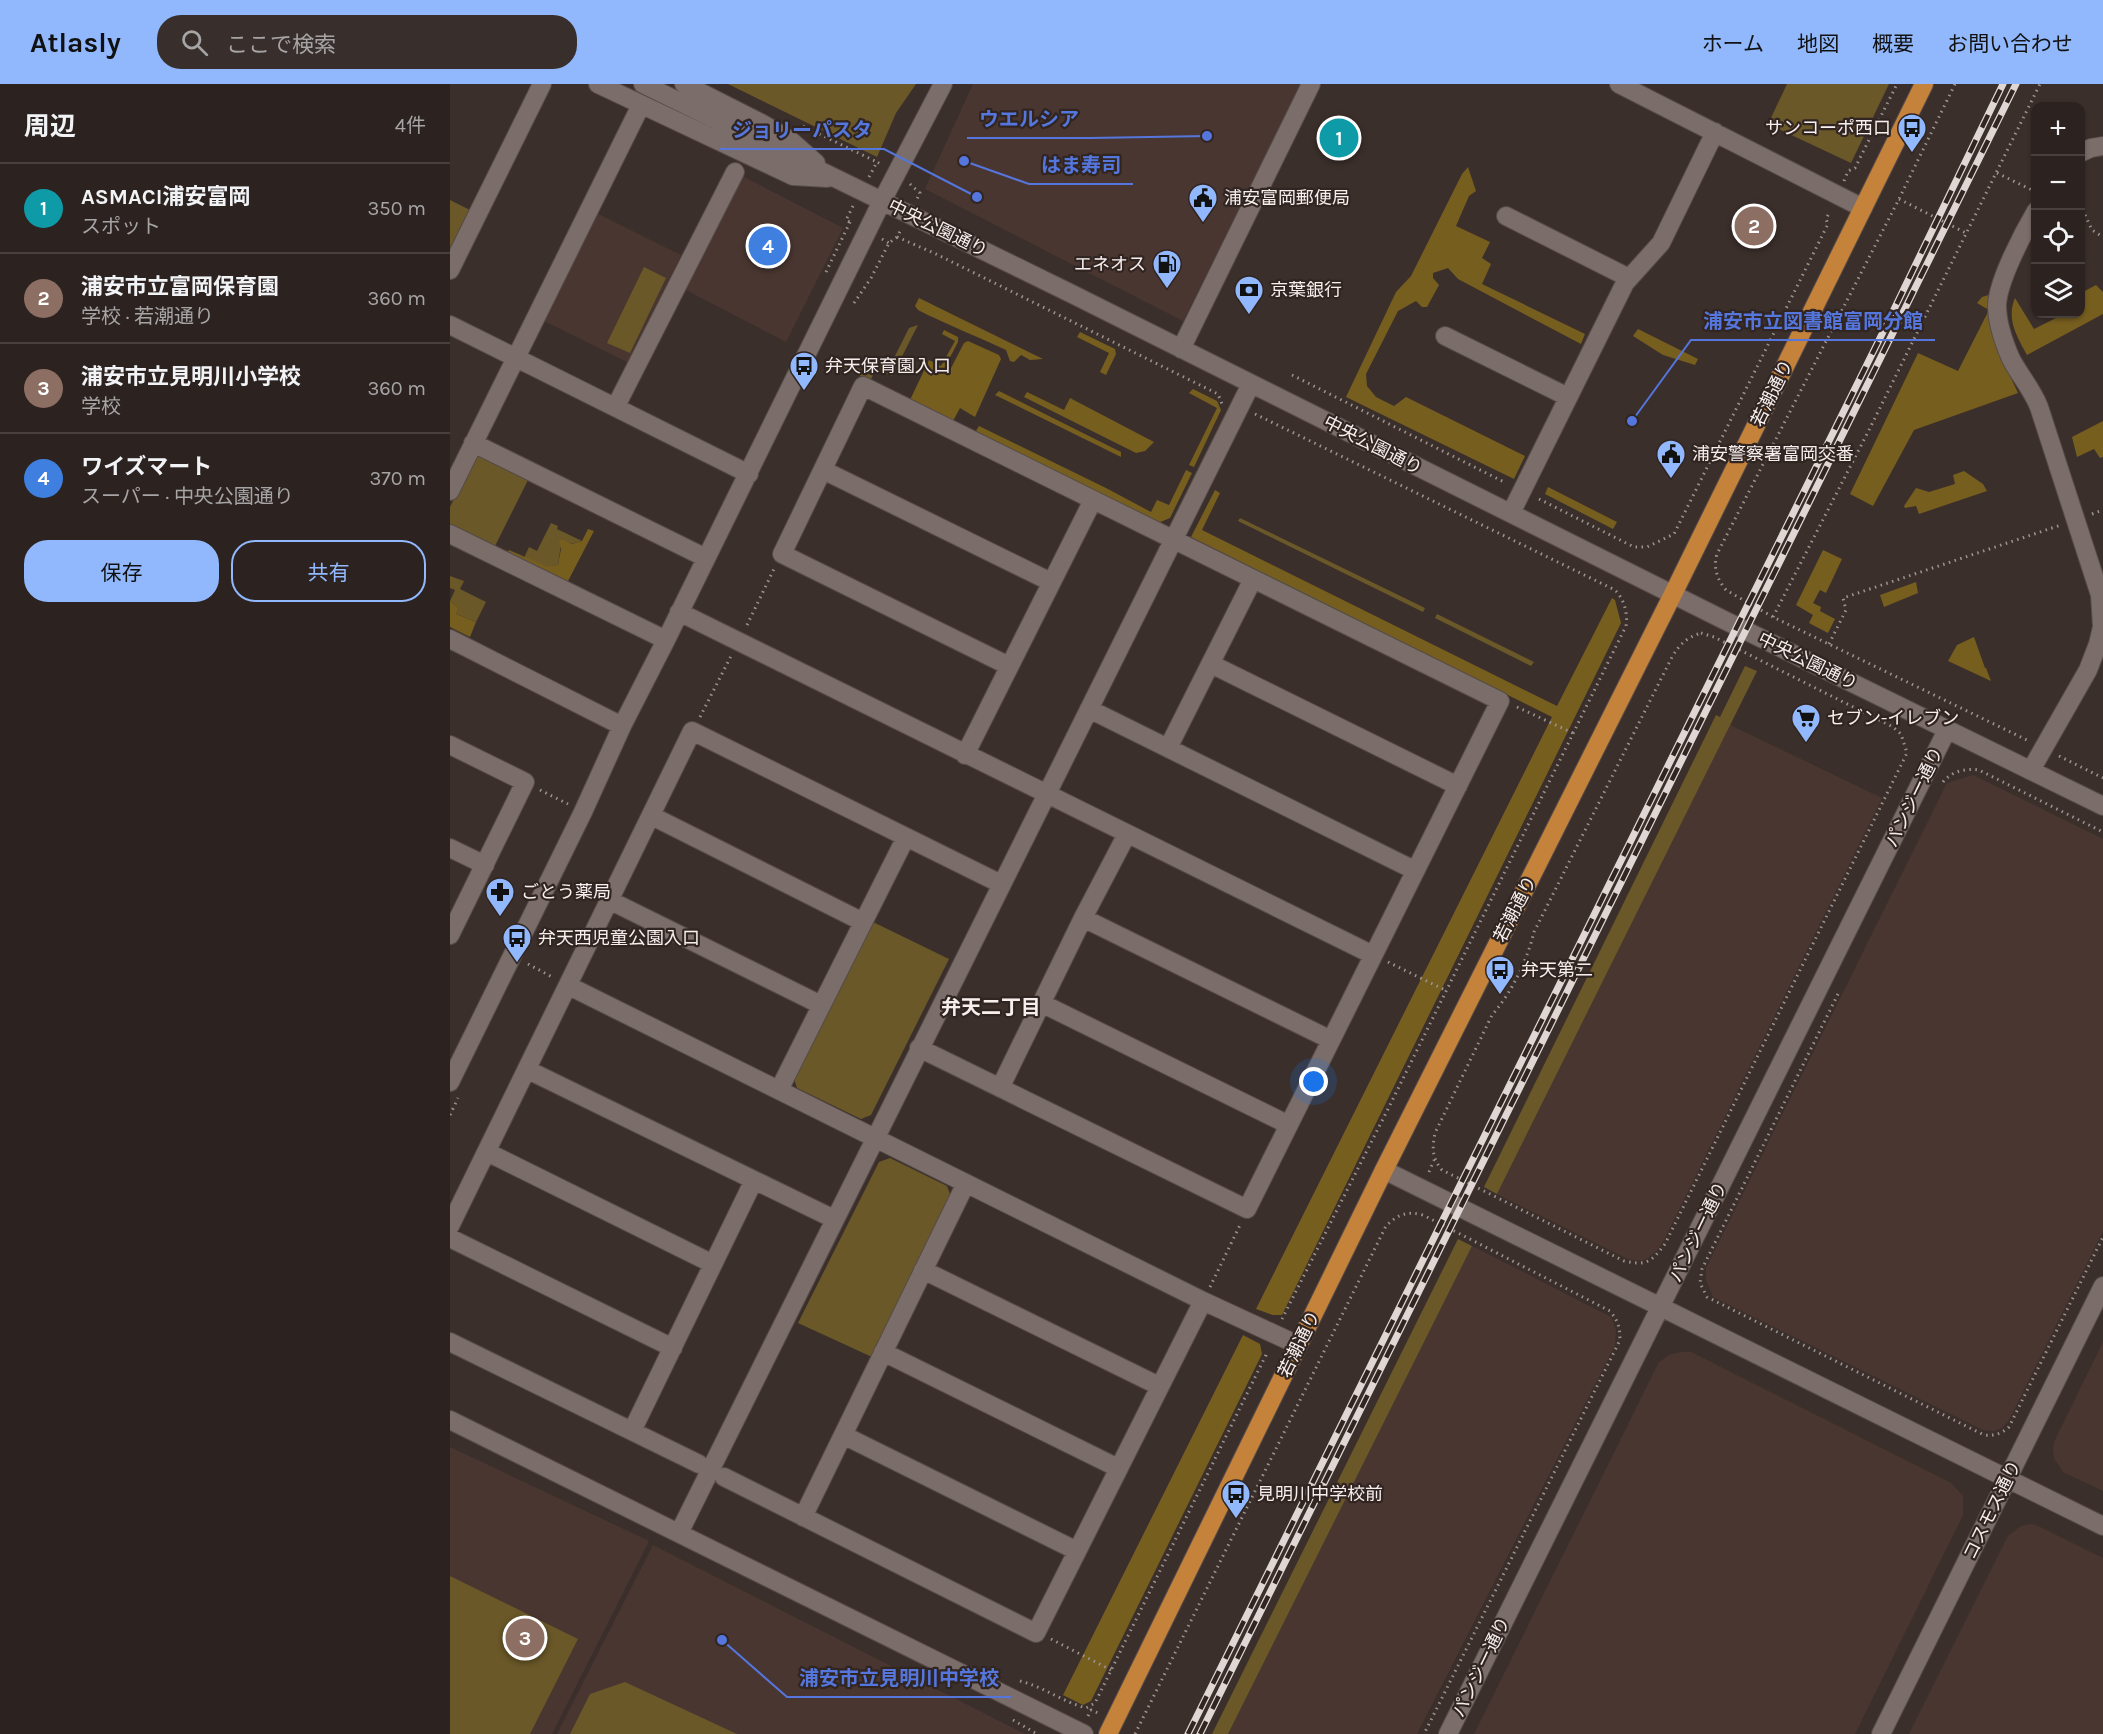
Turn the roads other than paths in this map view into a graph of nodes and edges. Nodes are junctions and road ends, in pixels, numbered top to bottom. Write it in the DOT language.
graph roads {
  1 [pos="542,84"];
  2 [pos="598,84"];
  3 [pos="643,84"];
  4 [pos="684,84"];
  5 [pos="943,84"];
  6 [pos="1311,84"];
  7 [pos="1619,84"];
  8 [pos="1924,84"];
  9 [pos="641,105"];
  10 [pos="1715,132"];
  11 [pos="2103,146"];
  12 [pos="2085,151"];
  13 [pos="735,172"];
  14 [pos="834,178"];
  15 [pos="882,201"];
  16 [pos="1863,208"];
  17 [pos="1506,216"];
  18 [pos="2031,221"];
  19 [pos="450,270"];
  20 [pos="1629,278"];
  21 [pos="450,325"];
  22 [pos="1445,336"];
  23 [pos="1181,348"];
  24 [pos="515,358"];
  25 [pos="1251,384"];
  26 [pos="1568,398"];
  27 [pos="616,406"];
  28 [pos="473,442"];
  29 [pos="823,470"];
  30 [pos="748,474"];
  31 [pos="450,491"];
  32 [pos="1093,500"];
  33 [pos="1511,513"];
  34 [pos="450,534"];
  35 [pos="1172,539"];
  36 [pos="706,558"];
  37 [pos="1253,579"];
  38 [pos="1051,582"];
  39 [pos="1673,594"];
  40 [pos="680,612"];
  41 [pos="450,639"];
  42 [pos="666,640"];
  43 [pos="1211,664"];
  44 [pos="1009,666"];
  45 [pos="1089,709"];
  46 [pos="622,726"];
  47 [pos="1947,730"];
  48 [pos="450,745"];
  49 [pos="1168,748"];
  50 [pos="965,755"];
  51 [pos="2031,770"];
  52 [pos="1458,786"];
  53 [pos="1046,794"];
  54 [pos="2103,806"];
  55 [pos="652,816"];
  56 [pos="1127,834"];
  57 [pos="906,837"];
  58 [pos="450,848"];
  59 [pos="485,865"];
  60 [pos="1414,870"];
  61 [pos="1001,884"];
  62 [pos="611,900"];
  63 [pos="1083,918"];
  64 [pos="863,922"];
  65 [pos="450,935"];
  66 [pos="1373,955"];
  67 [pos="568,986"];
  68 [pos="1041,1003"];
  69 [pos="821,1005"];
  70 [pos="1331,1040"];
  71 [pos="919,1048"];
  72 [pos="455,1060"];
  73 [pos="528,1070"];
  74 [pos="455,1088"];
  75 [pos="1000,1088"];
  76 [pos="779,1090"];
  77 [pos="1289,1125"];
  78 [pos="876,1139"];
  79 [pos="487,1152"];
  80 [pos="1384,1170"];
  81 [pos="754,1180"];
  82 [pos="966,1183"];
  83 [pos="834,1219"];
  84 [pos="450,1226"];
  85 [pos="450,1238"];
  86 [pos="713,1264"];
  87 [pos="923,1270"];
  88 [pos="2103,1286"];
  89 [pos="1206,1296"];
  90 [pos="1661,1306"];
  91 [pos="450,1342"];
  92 [pos="1298,1345"];
  93 [pos="673,1348"];
  94 [pos="883,1352"];
  95 [pos="1159,1386"];
  96 [pos="450,1419"];
  97 [pos="632,1431"];
  98 [pos="843,1435"];
  99 [pos="699,1464"];
  100 [pos="1118,1468"];
  101 [pos="724,1477"];
  102 [pos="2007,1479"];
  103 [pos="803,1517"];
  104 [pos="2103,1527"];
  105 [pos="679,1533"];
  106 [pos="1077,1551"];
  107 [pos="1084,1734"];
  108 [pos="1108,1734"];
  109 [pos="1448,1734"];
  110 [pos="1881,1734"];
  1 -- 19 [label="street"];
  2 -- 9 [label="street"];
  3 -- 14 [label="street, 中央公園通り"];
  4 -- 14 [label="street"];
  5 -- 15 [label="street"];
  6 -- 23 [label="street"];
  7 -- 10 [label="street"];
  8 -- 16 [label="main road, 若潮通り"];
  9 -- 14 [label="street"];
  9 -- 24 [label="street"];
  10 -- 16 [label="street"];
  10 -- 20 [label="street"];
  11 -- 12 [label="street"];
  13 -- 27 [label="street"];
  14 -- 15 [label="street, 中央公園通り"];
  15 -- 23 [label="street, 中央公園通り"];
  15 -- 30 [label="street"];
  16 -- 39 [label="main road, 若潮通り"];
  17 -- 20 [label="street"];
  18 -- 51 [label="street"];
  20 -- 26 [label="street"];
  21 -- 24 [label="street"];
  22 -- 26 [label="street"];
  23 -- 25 [label="street, 中央公園通り"];
  24 -- 27 [label="street"];
  24 -- 28 [label="street"];
  25 -- 33 [label="street, 中央公園通り"];
  25 -- 35 [label="street"];
  26 -- 33 [label="street"];
  27 -- 30 [label="street"];
  28 -- 31 [label="street"];
  28 -- 36 [label="street"];
  29 -- 32 [label="street"];
  29 -- 38 [label="street"];
  29 -- 44 [label="street"];
  30 -- 36 [label="street"];
  32 -- 35 [label="street"];
  32 -- 38 [label="street"];
  33 -- 39 [label="street, 中央公園通り"];
  34 -- 42 [label="street"];
  35 -- 37 [label="street"];
  35 -- 45 [label="street"];
  36 -- 40 [label="street"];
  37 -- 43 [label="street"];
  37 -- 52 [label="street"];
  38 -- 44 [label="street"];
  39 -- 47 [label="street, 中央公園通り"];
  39 -- 80 [label="main road, 若潮通り"];
  40 -- 42 [label="street"];
  40 -- 50 [label="street"];
  41 -- 46 [label="street"];
  42 -- 46 [label="street"];
  43 -- 49 [label="street"];
  43 -- 52 [label="street"];
  44 -- 50 [label="street"];
  45 -- 49 [label="street"];
  45 -- 53 [label="street"];
  46 -- 72 [label="street"];
  47 -- 51 [label="street, 中央公園通り"];
  47 -- 90 [label="street, パンジー通り"];
  48 -- 59 [label="street"];
  49 -- 60 [label="street"];
  50 -- 53 [label="street"];
  51 -- 54 [label="street, 中央公園通り"];
  52 -- 60 [label="street"];
  53 -- 56 [label="street"];
  53 -- 61 [label="street"];
  55 -- 57 [label="street"];
  55 -- 62 [label="street"];
  55 -- 64 [label="street"];
  56 -- 63 [label="street"];
  56 -- 66 [label="street"];
  57 -- 61 [label="street"];
  57 -- 64 [label="street"];
  58 -- 59 [label="street"];
  59 -- 65 [label="street"];
  60 -- 66 [label="street"];
  61 -- 71 [label="street"];
  62 -- 67 [label="street"];
  62 -- 69 [label="street"];
  63 -- 68 [label="street"];
  63 -- 70 [label="street"];
  64 -- 69 [label="street"];
  66 -- 70 [label="street"];
  67 -- 73 [label="street"];
  67 -- 76 [label="street"];
  68 -- 75 [label="street"];
  68 -- 77 [label="street"];
  69 -- 76 [label="street"];
  70 -- 77 [label="street"];
  71 -- 75 [label="street"];
  71 -- 78 [label="street"];
  72 -- 74 [label="street"];
  73 -- 79 [label="street"];
  73 -- 81 [label="street"];
  75 -- 77 [label="street"];
  76 -- 78 [label="street"];
  78 -- 82 [label="street"];
  78 -- 83 [label="street"];
  79 -- 84 [label="street"];
  79 -- 86 [label="street"];
  80 -- 90 [label="street"];
  80 -- 92 [label="main road, 若潮通り"];
  81 -- 83 [label="street"];
  81 -- 86 [label="street"];
  82 -- 87 [label="street"];
  82 -- 89 [label="street"];
  83 -- 105 [label="street"];
  85 -- 93 [label="street"];
  86 -- 93 [label="street"];
  87 -- 94 [label="street"];
  87 -- 95 [label="street"];
  88 -- 102 [label="street, コスモス通り"];
  89 -- 92 [label="street"];
  89 -- 95 [label="street"];
  90 -- 102 [label="street"];
  90 -- 109 [label="street, パンジー通り"];
  91 -- 97 [label="street"];
  92 -- 108 [label="main road, 若潮通り"];
  93 -- 97 [label="street"];
  94 -- 98 [label="street"];
  94 -- 100 [label="street"];
  95 -- 100 [label="street"];
  96 -- 105 [label="street"];
  97 -- 99 [label="street"];
  98 -- 103 [label="street"];
  98 -- 106 [label="street"];
  100 -- 106 [label="street"];
  101 -- 103 [label="street"];
  102 -- 104 [label="street"];
  102 -- 110 [label="street, コスモス通り"];
  103 -- 106 [label="street"];
  105 -- 107 [label="street"];
}
